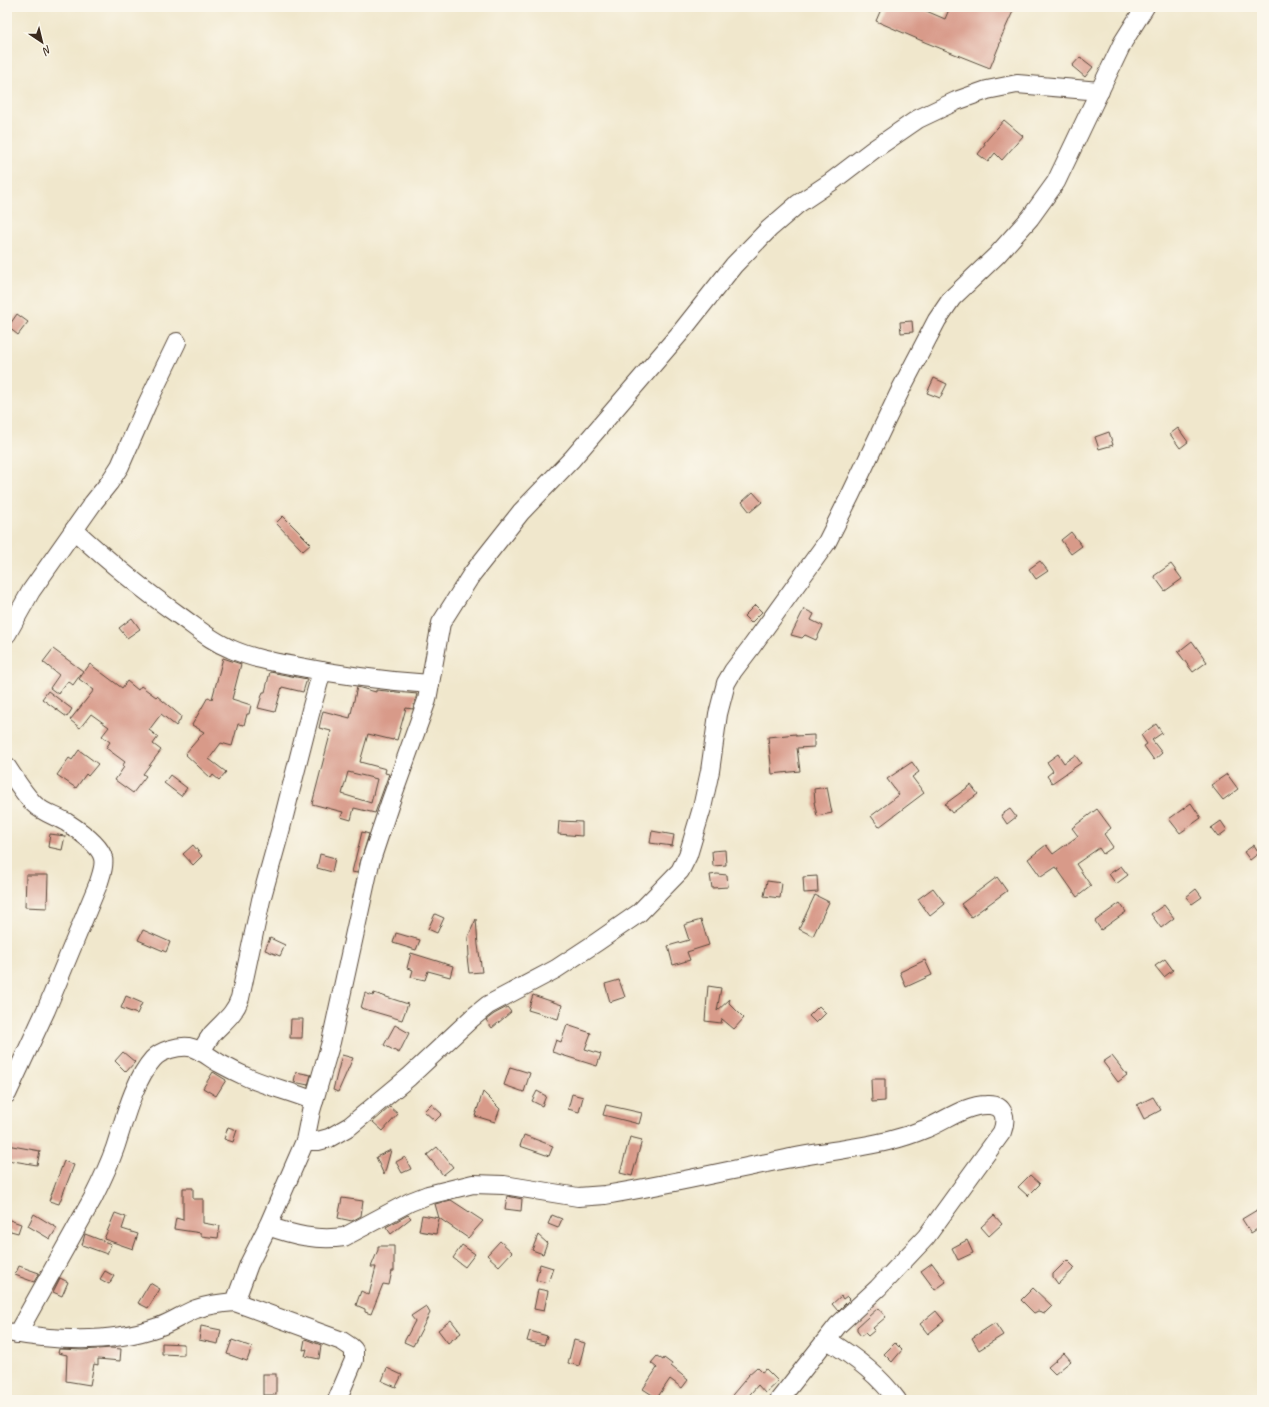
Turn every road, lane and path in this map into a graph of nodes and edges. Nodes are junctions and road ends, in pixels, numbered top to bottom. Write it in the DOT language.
graph roads {
  1 [pos="1145,7"];
  2 [pos="1100,91"];
  3 [pos="177,342"];
  4 [pos="74,530"];
  5 [pos="7,634"];
  6 [pos="322,671"];
  7 [pos="430,684"];
  8 [pos="7,766"];
  9 [pos="201,1052"];
  10 [pos="7,1094"];
  11 [pos="314,1101"];
  12 [pos="305,1142"];
  13 [pos="268,1226"];
  14 [pos="235,1302"];
  15 [pos="12,1333"];
  16 [pos="826,1340"];
  17 [pos="337,1400"];
  18 [pos="779,1400"];
  19 [pos="897,1400"];
  1 -- 2 [label="street"];
  2 -- 7 [label="street"];
  2 -- 12 [label="street"];
  3 -- 4 [label="street"];
  4 -- 5 [label="street"];
  4 -- 6 [label="street"];
  6 -- 7 [label="street"];
  6 -- 9 [label="street"];
  7 -- 11 [label="street"];
  8 -- 10 [label="street"];
  9 -- 11 [label="street"];
  9 -- 15 [label="street"];
  11 -- 12 [label="street"];
  12 -- 13 [label="street"];
  13 -- 14 [label="street"];
  13 -- 16 [label="street"];
  14 -- 15 [label="street"];
  14 -- 17 [label="street"];
  16 -- 18 [label="street"];
  16 -- 19 [label="street"];
}
